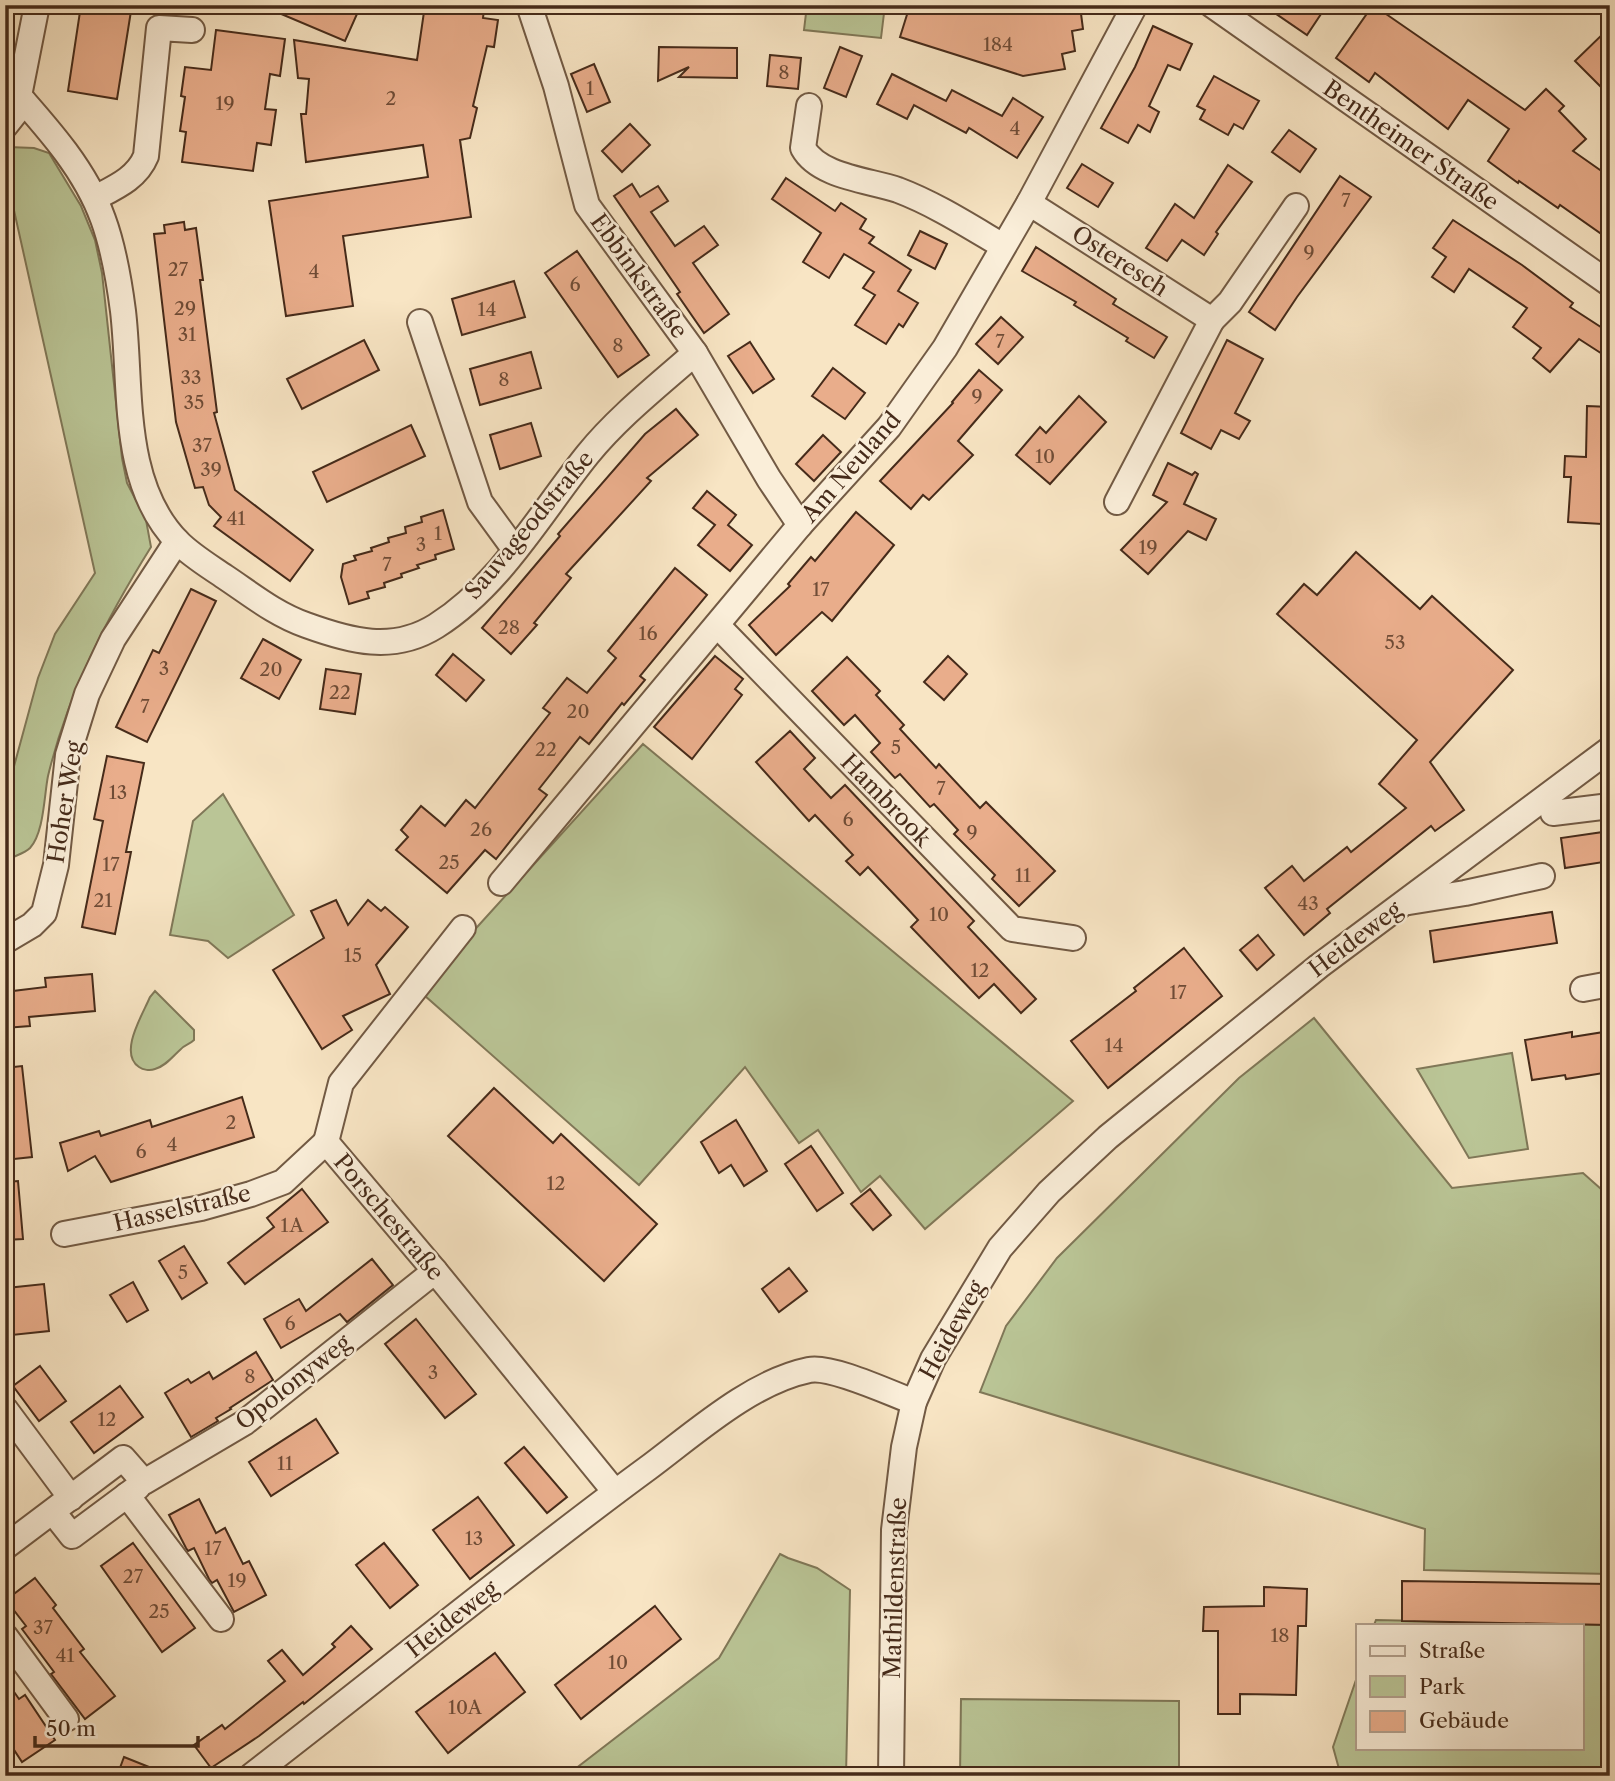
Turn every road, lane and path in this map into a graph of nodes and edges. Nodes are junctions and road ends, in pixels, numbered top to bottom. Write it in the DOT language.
graph roads {
  1 [pos="37,5"];
  2 [pos="529,5"];
  3 [pos="1135,5"];
  4 [pos="1212,5"];
  5 [pos="192,30"];
  6 [pos="16,93"];
  7 [pos="809,106"];
  8 [pos="5,126"];
  9 [pos="95,198"];
  10 [pos="1029,203"];
  11 [pos="1296,206"];
  12 [pos="1003,246"];
  13 [pos="1610,284"];
  14 [pos="1212,320"];
  15 [pos="420,322"];
  16 [pos="695,353"];
  17 [pos="1117,502"];
  18 [pos="800,525"];
  19 [pos="177,541"];
  20 [pos="515,550"];
  21 [pos="718,626"];
  22 [pos="1610,749"];
  23 [pos="1610,806"];
  24 [pos="1553,813"];
  25 [pos="1542,876"];
  26 [pos="501,883"];
  27 [pos="1402,903"];
  28 [pos="463,928"];
  29 [pos="1073,938"];
  30 [pos="5,941"];
  31 [pos="1610,984"];
  32 [pos="1583,989"];
  33 [pos="326,1142"];
  34 [pos="64,1234"];
  35 [pos="435,1271"];
  36 [pos="914,1402"];
  37 [pos="5,1409"];
  38 [pos="135,1489"];
  39 [pos="615,1492"];
  40 [pos="62,1505"];
  41 [pos="5,1547"];
  42 [pos="220,1619"];
  43 [pos="5,1636"];
  44 [pos="66,1719"];
  45 [pos="251,1776"];
  46 [pos="891,1776"];
  1 -- 6 [label="street"];
  2 -- 16 [label="street, Ebbinkstraße"];
  3 -- 10 [label="street, Am Neuland"];
  4 -- 13 [label="street, Bentheimer Straße"];
  5 -- 9 [label="street"];
  6 -- 8 [label="street"];
  6 -- 9 [label="street, Sauvageodstraße"];
  7 -- 12 [label="street"];
  9 -- 19 [label="street, Sauvageodstraße"];
  10 -- 12 [label="street, Am Neuland"];
  10 -- 14 [label="street, Osteresch"];
  11 -- 14 [label="street"];
  12 -- 18 [label="street, Am Neuland"];
  14 -- 17 [label="street"];
  15 -- 20 [label="street"];
  16 -- 18 [label="street, Ebbinkstraße"];
  16 -- 20 [label="street, Sauvageodstraße"];
  18 -- 21 [label="street, Am Neuland"];
  19 -- 20 [label="street, Sauvageodstraße"];
  19 -- 30 [label="street, Hoher Weg"];
  21 -- 26 [label="street, Am Neuland"];
  21 -- 29 [label="street, Hambrook"];
  22 -- 27 [label="street, Heideweg"];
  23 -- 24 [label="street"];
  25 -- 27 [label="street"];
  27 -- 36 [label="street, Heideweg"];
  28 -- 33 [label="street, Porschestraße"];
  31 -- 32 [label="street"];
  33 -- 34 [label="street, Hasselstraße"];
  33 -- 35 [label="street, Porschestraße"];
  35 -- 38 [label="street, Opolonyweg"];
  35 -- 39 [label="street, Porschestraße"];
  36 -- 39 [label="street, Heideweg"];
  36 -- 46 [label="street, Mathildenstraße"];
  37 -- 40 [label="street, Opolonyweg"];
  38 -- 40 [label="street"];
  38 -- 40 [label="street, Opolonyweg"];
  38 -- 42 [label="street"];
  39 -- 45 [label="street, Heideweg"];
  40 -- 41 [label="street"];
  43 -- 44 [label="street"];
}
